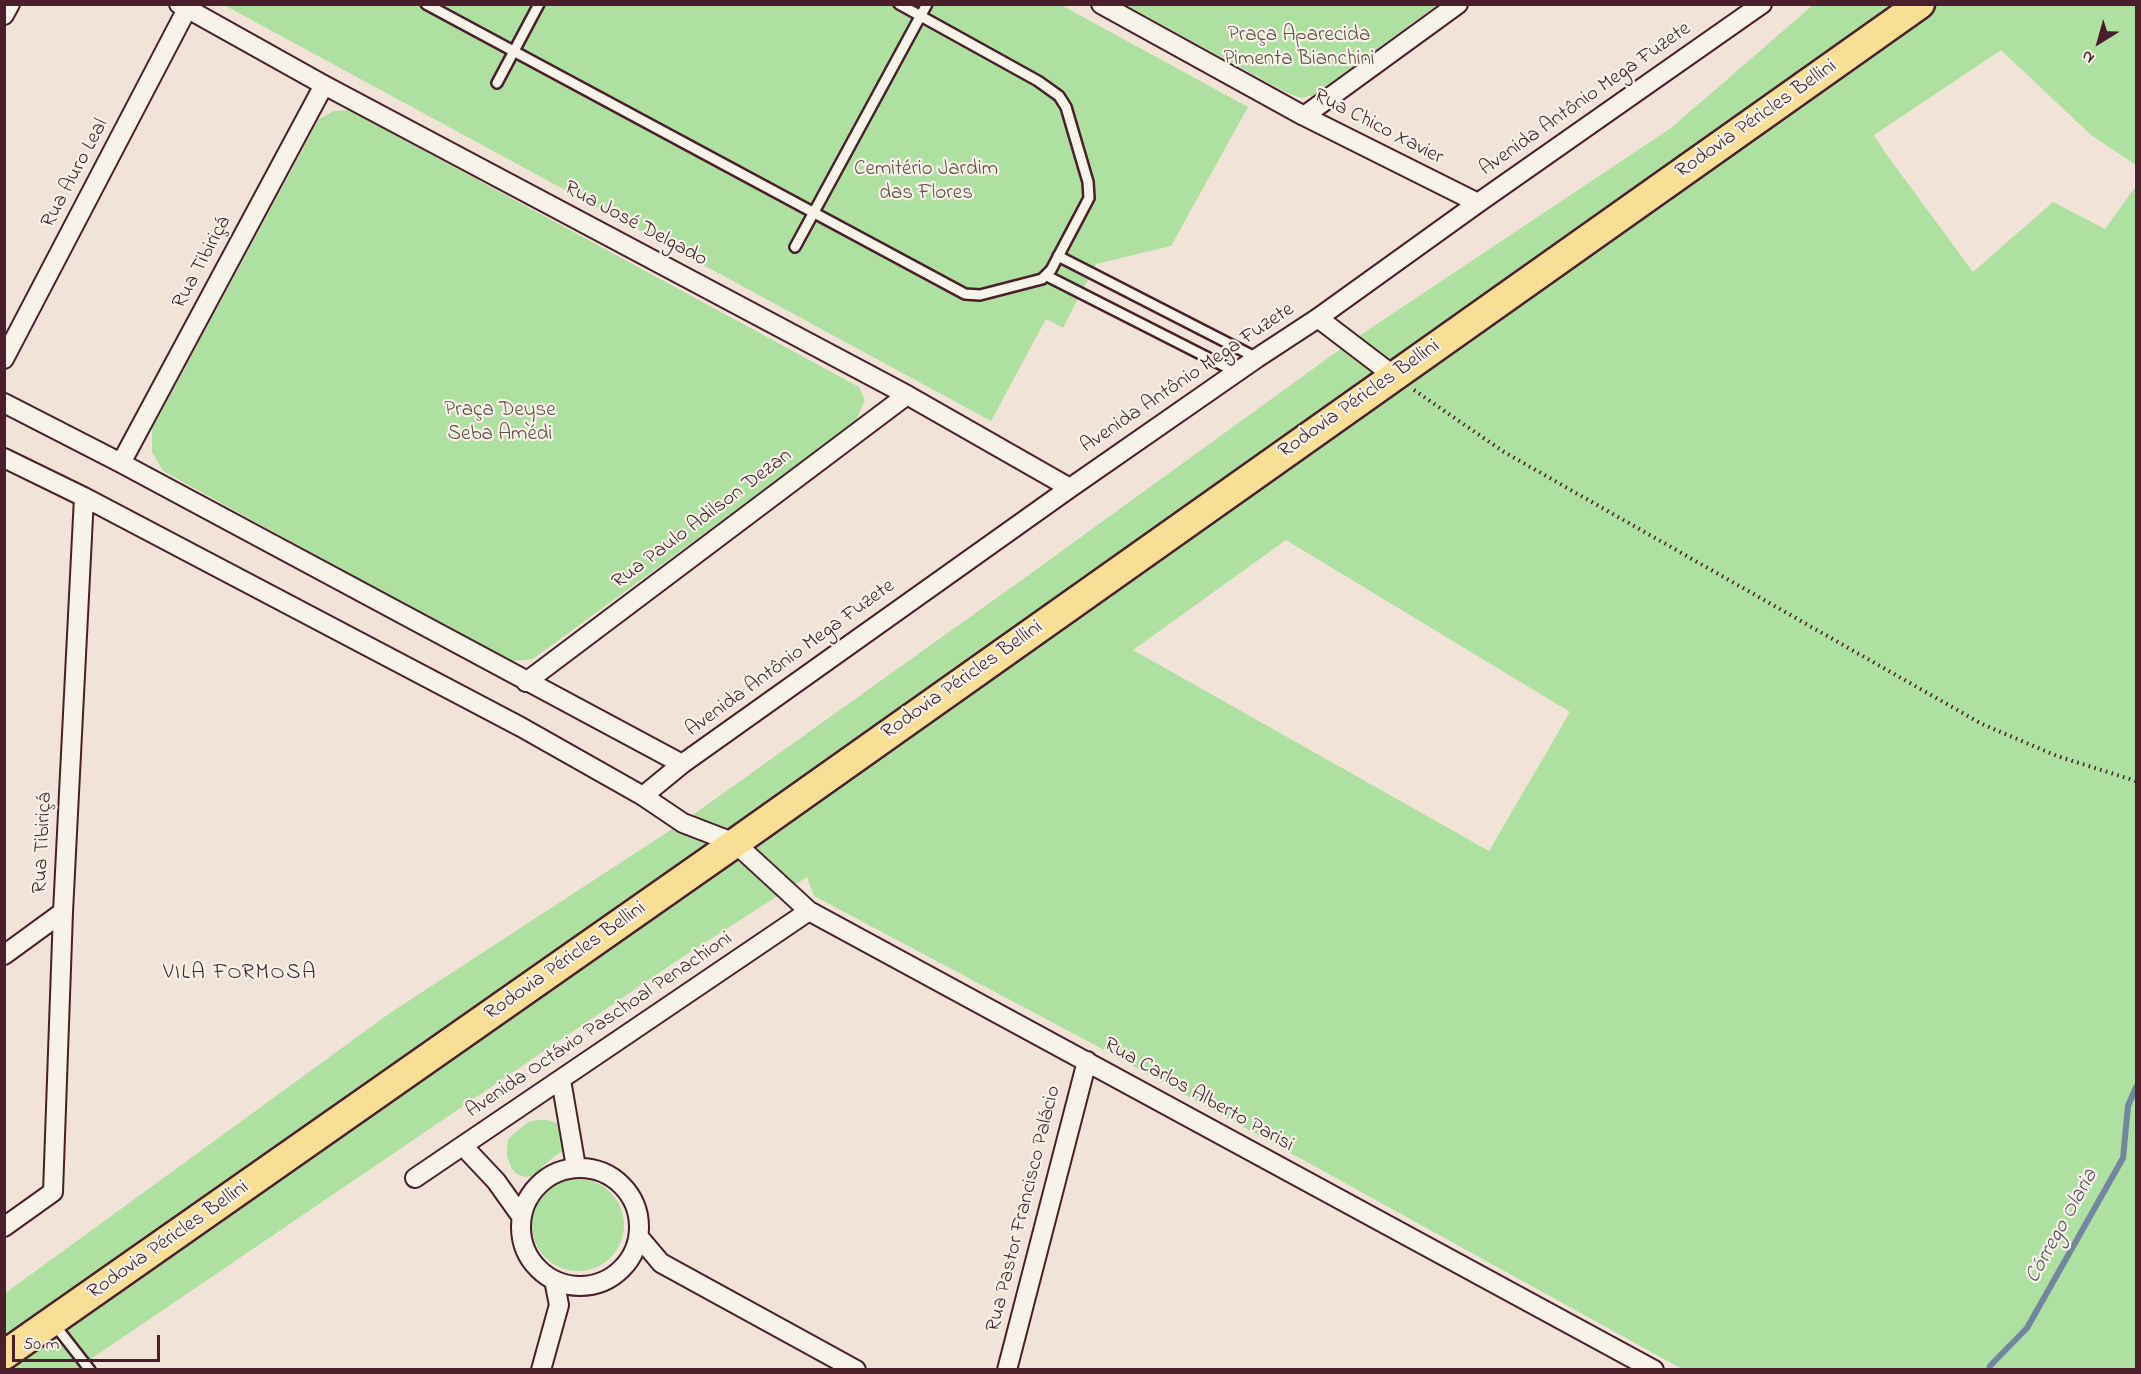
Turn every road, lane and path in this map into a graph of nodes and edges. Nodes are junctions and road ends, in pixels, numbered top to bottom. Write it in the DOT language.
graph roads {
  1 [pos="10,4"];
  2 [pos="426,4"];
  3 [pos="539,4"];
  4 [pos="899,4"];
  5 [pos="927,4"];
  6 [pos="1101,4"];
  7 [pos="1458,4"];
  8 [pos="1762,4"];
  9 [pos="1920,4"];
  10 [pos="183,7"];
  11 [pos="4,15"];
  12 [pos="921,16"];
  13 [pos="514,52"];
  14 [pos="497,83"];
  15 [pos="324,85"];
  16 [pos="1304,116"];
  17 [pos="1478,203"];
  18 [pos="814,213"];
  19 [pos="795,247"];
  20 [pos="1058,256"];
  21 [pos="1047,276"];
  22 [pos="1318,318"];
  23 [pos="1257,358"];
  24 [pos="4,359"];
  25 [pos="1236,372"];
  26 [pos="1394,376"];
  27 [pos="907,395"];
  28 [pos="4,403"];
  29 [pos="4,458"];
  30 [pos="122,463"];
  31 [pos="1070,488"];
  32 [pos="84,497"];
  33 [pos="526,682"];
  34 [pos="682,764"];
  35 [pos="2136,782"];
  36 [pos="644,796"];
  37 [pos="735,843"];
  38 [pos="809,911"];
  39 [pos="63,912"];
  40 [pos="4,955"];
  41 [pos="1087,1060"];
  42 [pos="561,1080"];
  43 [pos="463,1146"];
  44 [pos="576,1167"];
  45 [pos="415,1178"];
  46 [pos="521,1216"];
  47 [pos="4,1227"];
  48 [pos="639,1238"];
  49 [pos="628,1263"];
  50 [pos="661,1263"];
  51 [pos="554,1280"];
  52 [pos="578,1286"];
  53 [pos="559,1305"];
  54 [pos="53,1322"];
  55 [pos="4,1355"];
  56 [pos="90,1370"];
  57 [pos="541,1370"];
  58 [pos="856,1370"];
  59 [pos="1007,1370"];
  60 [pos="1654,1370"];
  1 -- 11 [label="street"];
  2 -- 13 [label="lane"];
  3 -- 13 [label="lane"];
  4 -- 12 [label="lane"];
  5 -- 12 [label="lane"];
  6 -- 16 [label="street, Rua Chico Xavier"];
  7 -- 16 [label="street"];
  8 -- 17 [label="street, Avenida Antônio Mega Fuzete"];
  9 -- 26 [label="main road, Rodovia Péricles Bellini"];
  10 -- 15 [label="street, Rua José Delgado"];
  10 -- 24 [label="street, Rua Auro Leal"];
  12 -- 18 [label="lane"];
  12 -- 20 [label="lane"];
  13 -- 14 [label="lane"];
  13 -- 18 [label="lane"];
  15 -- 27 [label="street, Rua José Delgado"];
  15 -- 30 [label="street, Rua Tibiriçá"];
  16 -- 17 [label="street, Rua Chico Xavier"];
  17 -- 22 [label="street, Avenida Antônio Mega Fuzete"];
  18 -- 19 [label="lane"];
  18 -- 21 [label="lane"];
  20 -- 21 [label="lane"];
  20 -- 23 [label="lane"];
  21 -- 25 [label="lane"];
  22 -- 23 [label="street, Avenida Antônio Mega Fuzete"];
  22 -- 26 [label="street"];
  23 -- 25 [label="street, Avenida Antônio Mega Fuzete"];
  25 -- 31 [label="street, Avenida Antônio Mega Fuzete"];
  26 -- 35 [label="path"];
  26 -- 37 [label="main road, Rodovia Péricles Bellini"];
  27 -- 31 [label="street, Rua José Delgado"];
  27 -- 33 [label="street, Rua Paulo Adilson Dezan"];
  28 -- 30 [label="street"];
  29 -- 32 [label="street"];
  30 -- 33 [label="street"];
  31 -- 34 [label="street, Avenida Antônio Mega Fuzete"];
  32 -- 36 [label="street"];
  32 -- 39 [label="street, Rua Tibiriçá"];
  33 -- 34 [label="street"];
  34 -- 36 [label="street, Avenida Antônio Mega Fuzete"];
  36 -- 37 [label="street"];
  37 -- 38 [label="street, Rua Carlos Alberto Parisi"];
  37 -- 54 [label="main road, Rodovia Péricles Bellini"];
  38 -- 41 [label="street, Rua Carlos Alberto Parisi"];
  38 -- 42 [label="street, Avenida Octávio Paschoal Penachioni"];
  39 -- 40 [label="street"];
  39 -- 47 [label="street, Rua Tibiriçá"];
  41 -- 59 [label="street, Rua Pastor Francisco Palácio"];
  41 -- 60 [label="street, Rua Carlos Alberto Parisi"];
  42 -- 43 [label="street, Avenida Octávio Paschoal Penachioni"];
  42 -- 44 [label="street"];
  43 -- 45 [label="street, Avenida Octávio Paschoal Penachioni"];
  43 -- 46 [label="street"];
  44 -- 46 [label="street"];
  44 -- 48 [label="street"];
  46 -- 51 [label="street"];
  48 -- 49 [label="street"];
  48 -- 50 [label="street"];
  49 -- 50 [label="street"];
  49 -- 52 [label="street"];
  50 -- 58 [label="street"];
  51 -- 52 [label="street"];
  51 -- 53 [label="street"];
  52 -- 53 [label="street"];
  53 -- 57 [label="street"];
  54 -- 55 [label="main road, Rodovia Péricles Bellini"];
  54 -- 56 [label="lane"];
}
